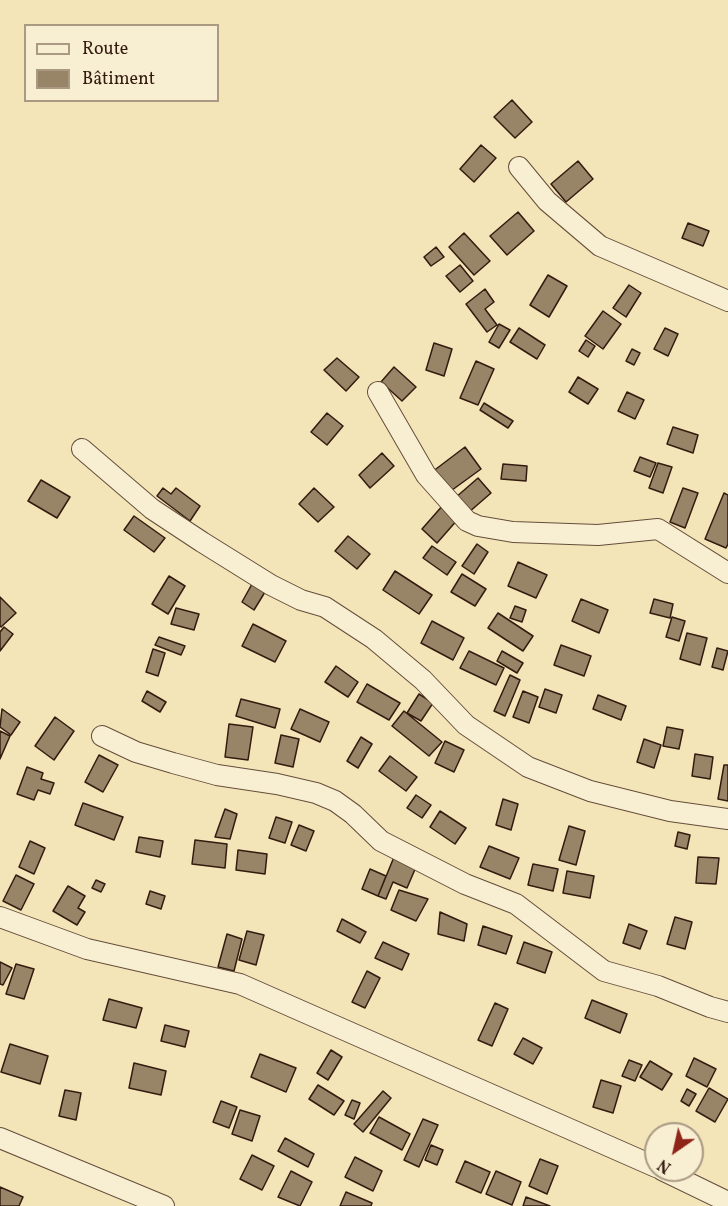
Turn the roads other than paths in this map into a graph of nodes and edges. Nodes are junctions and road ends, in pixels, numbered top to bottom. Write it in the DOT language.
graph roads {
  1 [pos="519,167"];
  2 [pos="728,301"];
  3 [pos="378,392"];
  4 [pos="82,449"];
  5 [pos="728,573"];
  6 [pos="102,736"];
  7 [pos="728,819"];
  8 [pos="0,917"];
  9 [pos="728,1012"];
  10 [pos="0,1138"];
  11 [pos="644,1162"];
  12 [pos="687,1182"];
  13 [pos="728,1202"];
  14 [pos="164,1206"];
  1 -- 2 [label="street"];
  3 -- 5 [label="street"];
  4 -- 7 [label="street"];
  6 -- 9 [label="street"];
  8 -- 11 [label="street"];
  10 -- 14 [label="street"];
  12 -- 13 [label="street"];
}
